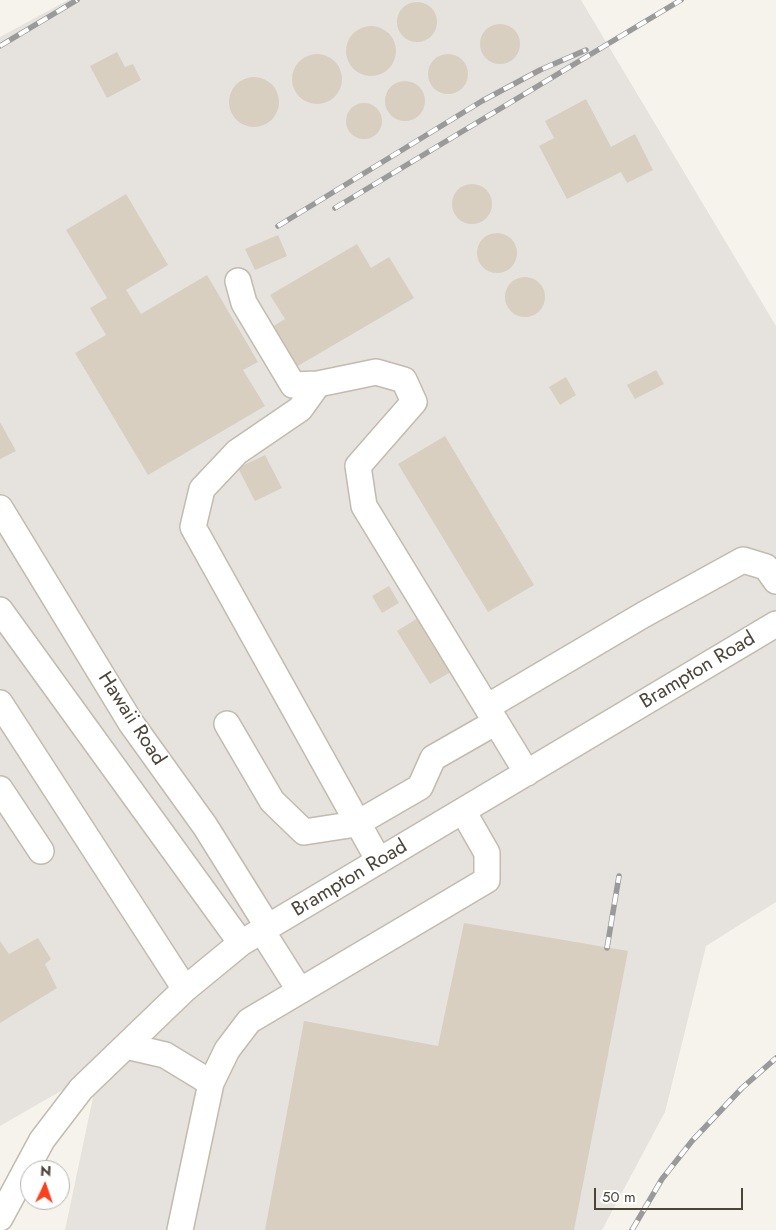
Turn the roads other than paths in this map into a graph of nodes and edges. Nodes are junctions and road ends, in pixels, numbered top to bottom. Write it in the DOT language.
graph roads {
  1 [pos="238,281"];
  2 [pos="318,384"];
  3 [pos="0,508"];
  4 [pos="776,581"];
  5 [pos="0,610"];
  6 [pos="776,624"];
  7 [pos="0,704"];
  8 [pos="491,715"];
  9 [pos="226,724"];
  10 [pos="527,773"];
  11 [pos="0,789"];
  12 [pos="463,811"];
  13 [pos="356,824"];
  14 [pos="41,851"];
  15 [pos="379,861"];
  16 [pos="257,934"];
  17 [pos="185,989"];
  18 [pos="300,991"];
  19 [pos="126,1046"];
  20 [pos="211,1082"];
  21 [pos="0,1218"];
  22 [pos="180,1230"];
  1 -- 2 [label="street"];
  2 -- 8 [label="street"];
  2 -- 13 [label="street"];
  3 -- 16 [label="street, Hawaii Road"];
  4 -- 8 [label="street"];
  5 -- 16 [label="street, Hawaii Road"];
  6 -- 10 [label="street, Brampton Road"];
  7 -- 17 [label="street"];
  8 -- 10 [label="street"];
  8 -- 13 [label="street"];
  9 -- 13 [label="street"];
  10 -- 12 [label="street, Brampton Road"];
  11 -- 14 [label="street"];
  12 -- 15 [label="street, Brampton Road"];
  12 -- 18 [label="street"];
  13 -- 15 [label="street"];
  15 -- 16 [label="street, Brampton Road"];
  16 -- 17 [label="street, Brampton Road"];
  16 -- 18 [label="street"];
  17 -- 19 [label="street, Brampton Road"];
  18 -- 20 [label="street"];
  19 -- 20 [label="street"];
  19 -- 21 [label="street, Brampton Road"];
  20 -- 22 [label="street"];
}
